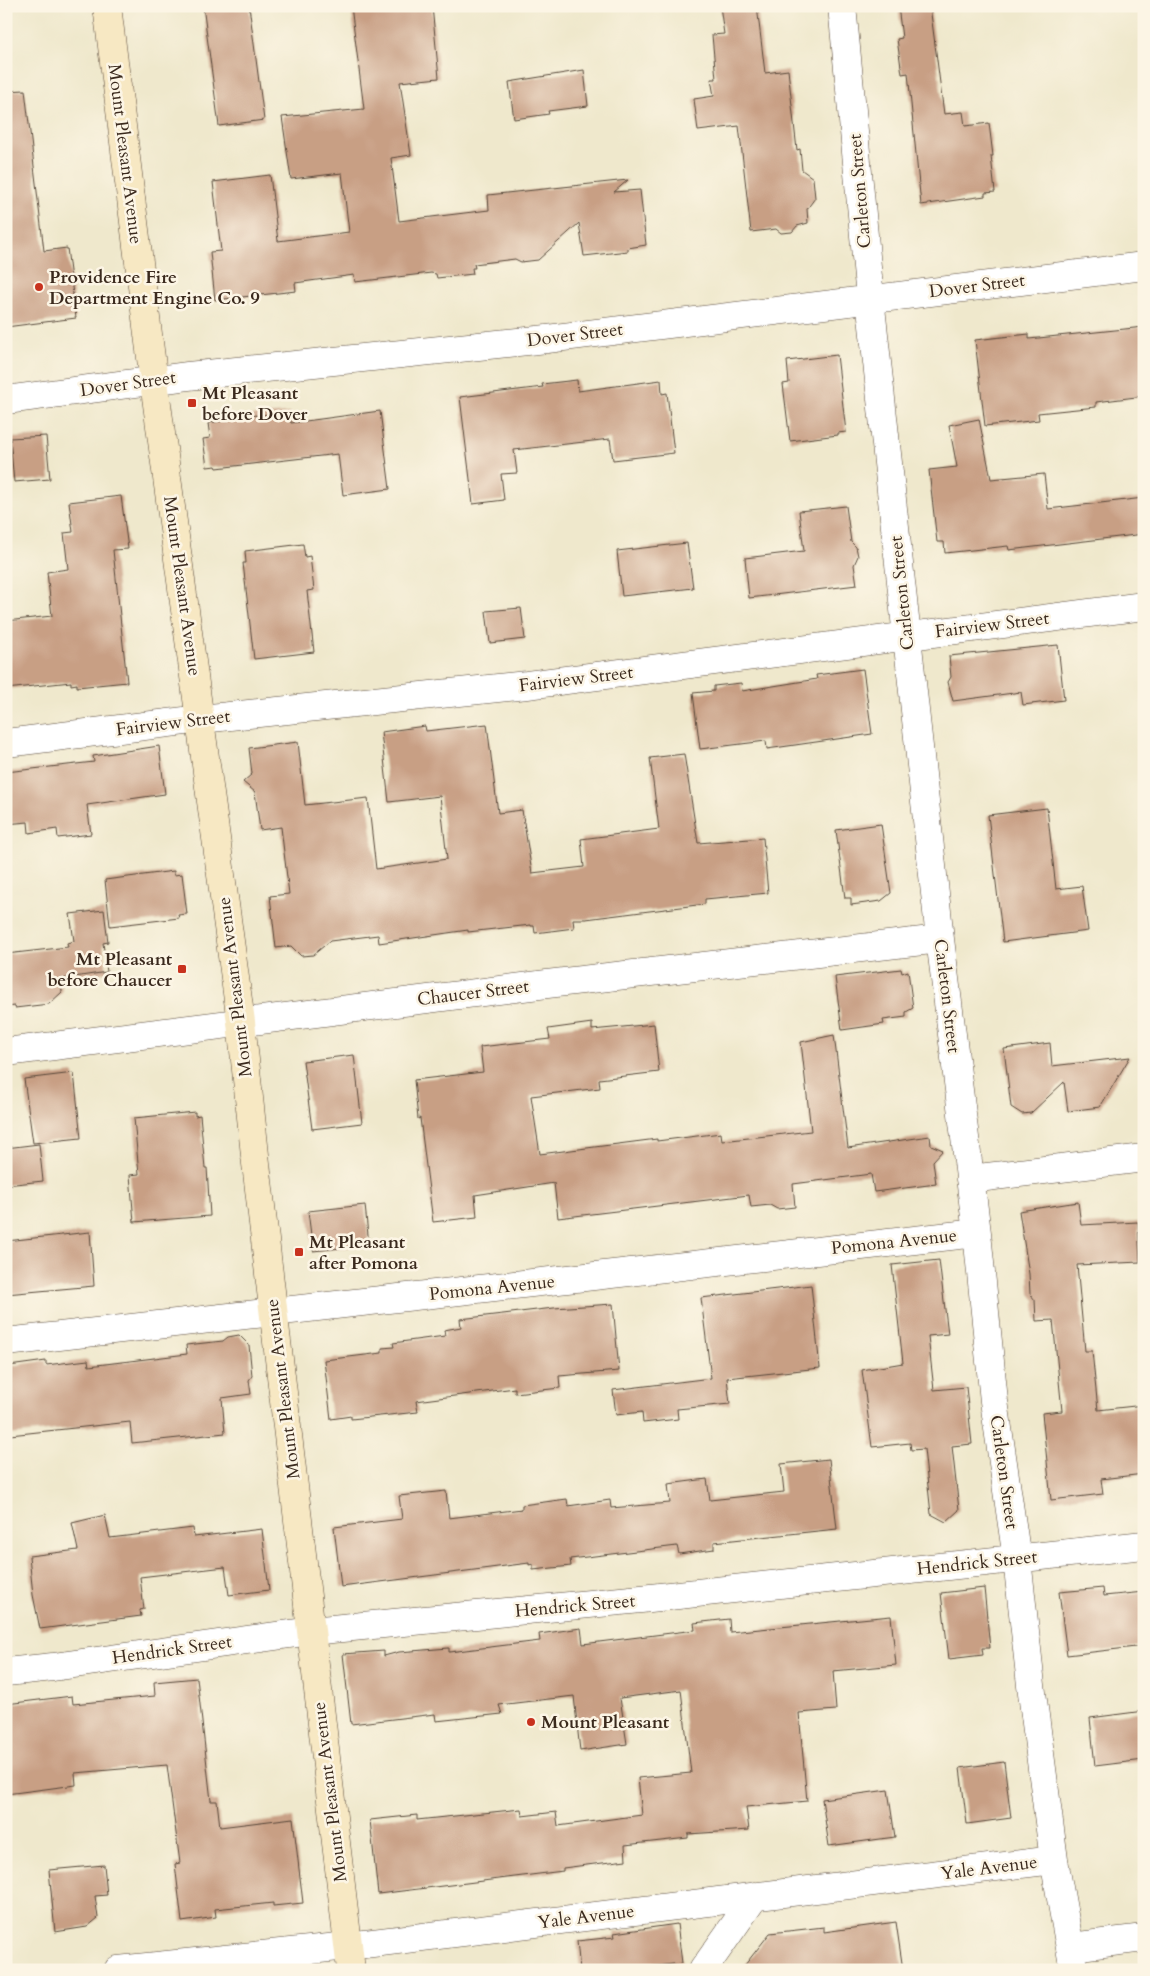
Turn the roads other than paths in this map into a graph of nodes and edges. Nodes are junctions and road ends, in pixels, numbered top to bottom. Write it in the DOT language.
graph roads {
  1 [pos="107,6"];
  2 [pos="842,6"];
  3 [pos="1144,266"];
  4 [pos="870,298"];
  5 [pos="154,382"];
  6 [pos="6,400"];
  7 [pos="1144,606"];
  8 [pos="906,636"];
  9 [pos="201,719"];
  10 [pos="6,743"];
  11 [pos="940,939"];
  12 [pos="241,1022"];
  13 [pos="6,1052"];
  14 [pos="1144,1158"];
  15 [pos="970,1179"];
  16 [pos="977,1233"];
  17 [pos="274,1312"];
  18 [pos="6,1342"];
  19 [pos="1144,1545"];
  20 [pos="1017,1559"];
  21 [pos="311,1630"];
  22 [pos="6,1672"];
  23 [pos="1054,1860"];
  24 [pos="755,1896"];
  25 [pos="1144,1938"];
  26 [pos="350,1958"];
  27 [pos="1073,1959"];
  28 [pos="118,1970"];
  29 [pos="703,1970"];
  1 -- 5 [label="main road, Mount Pleasant Avenue"];
  2 -- 4 [label="street, Carleton Street"];
  3 -- 4 [label="street, Dover Street"];
  4 -- 5 [label="street, Dover Street"];
  4 -- 8 [label="street, Carleton Street"];
  5 -- 6 [label="street, Dover Street"];
  5 -- 9 [label="main road, Mount Pleasant Avenue"];
  7 -- 8 [label="street, Fairview Street"];
  8 -- 9 [label="street, Fairview Street"];
  8 -- 11 [label="street, Carleton Street"];
  9 -- 10 [label="street, Fairview Street"];
  9 -- 12 [label="main road, Mount Pleasant Avenue"];
  11 -- 12 [label="street, Chaucer Street"];
  11 -- 15 [label="street, Carleton Street"];
  12 -- 13 [label="street, Chaucer Street"];
  12 -- 17 [label="main road, Mount Pleasant Avenue"];
  14 -- 15 [label="street"];
  15 -- 16 [label="street, Carleton Street"];
  16 -- 17 [label="street, Pomona Avenue"];
  16 -- 20 [label="street, Carleton Street"];
  17 -- 18 [label="street, Pomona Avenue"];
  17 -- 21 [label="main road, Mount Pleasant Avenue"];
  19 -- 20 [label="street, Hendrick Street"];
  20 -- 21 [label="street, Hendrick Street"];
  20 -- 23 [label="street, Carleton Street"];
  21 -- 22 [label="street, Hendrick Street"];
  21 -- 26 [label="main road, Mount Pleasant Avenue"];
  23 -- 24 [label="street, Yale Avenue"];
  23 -- 27 [label="street, Carleton Street"];
  24 -- 26 [label="street, Yale Avenue"];
  24 -- 29 [label="street"];
  25 -- 27 [label="street"];
  26 -- 28 [label="street, Yale Avenue"];
}
